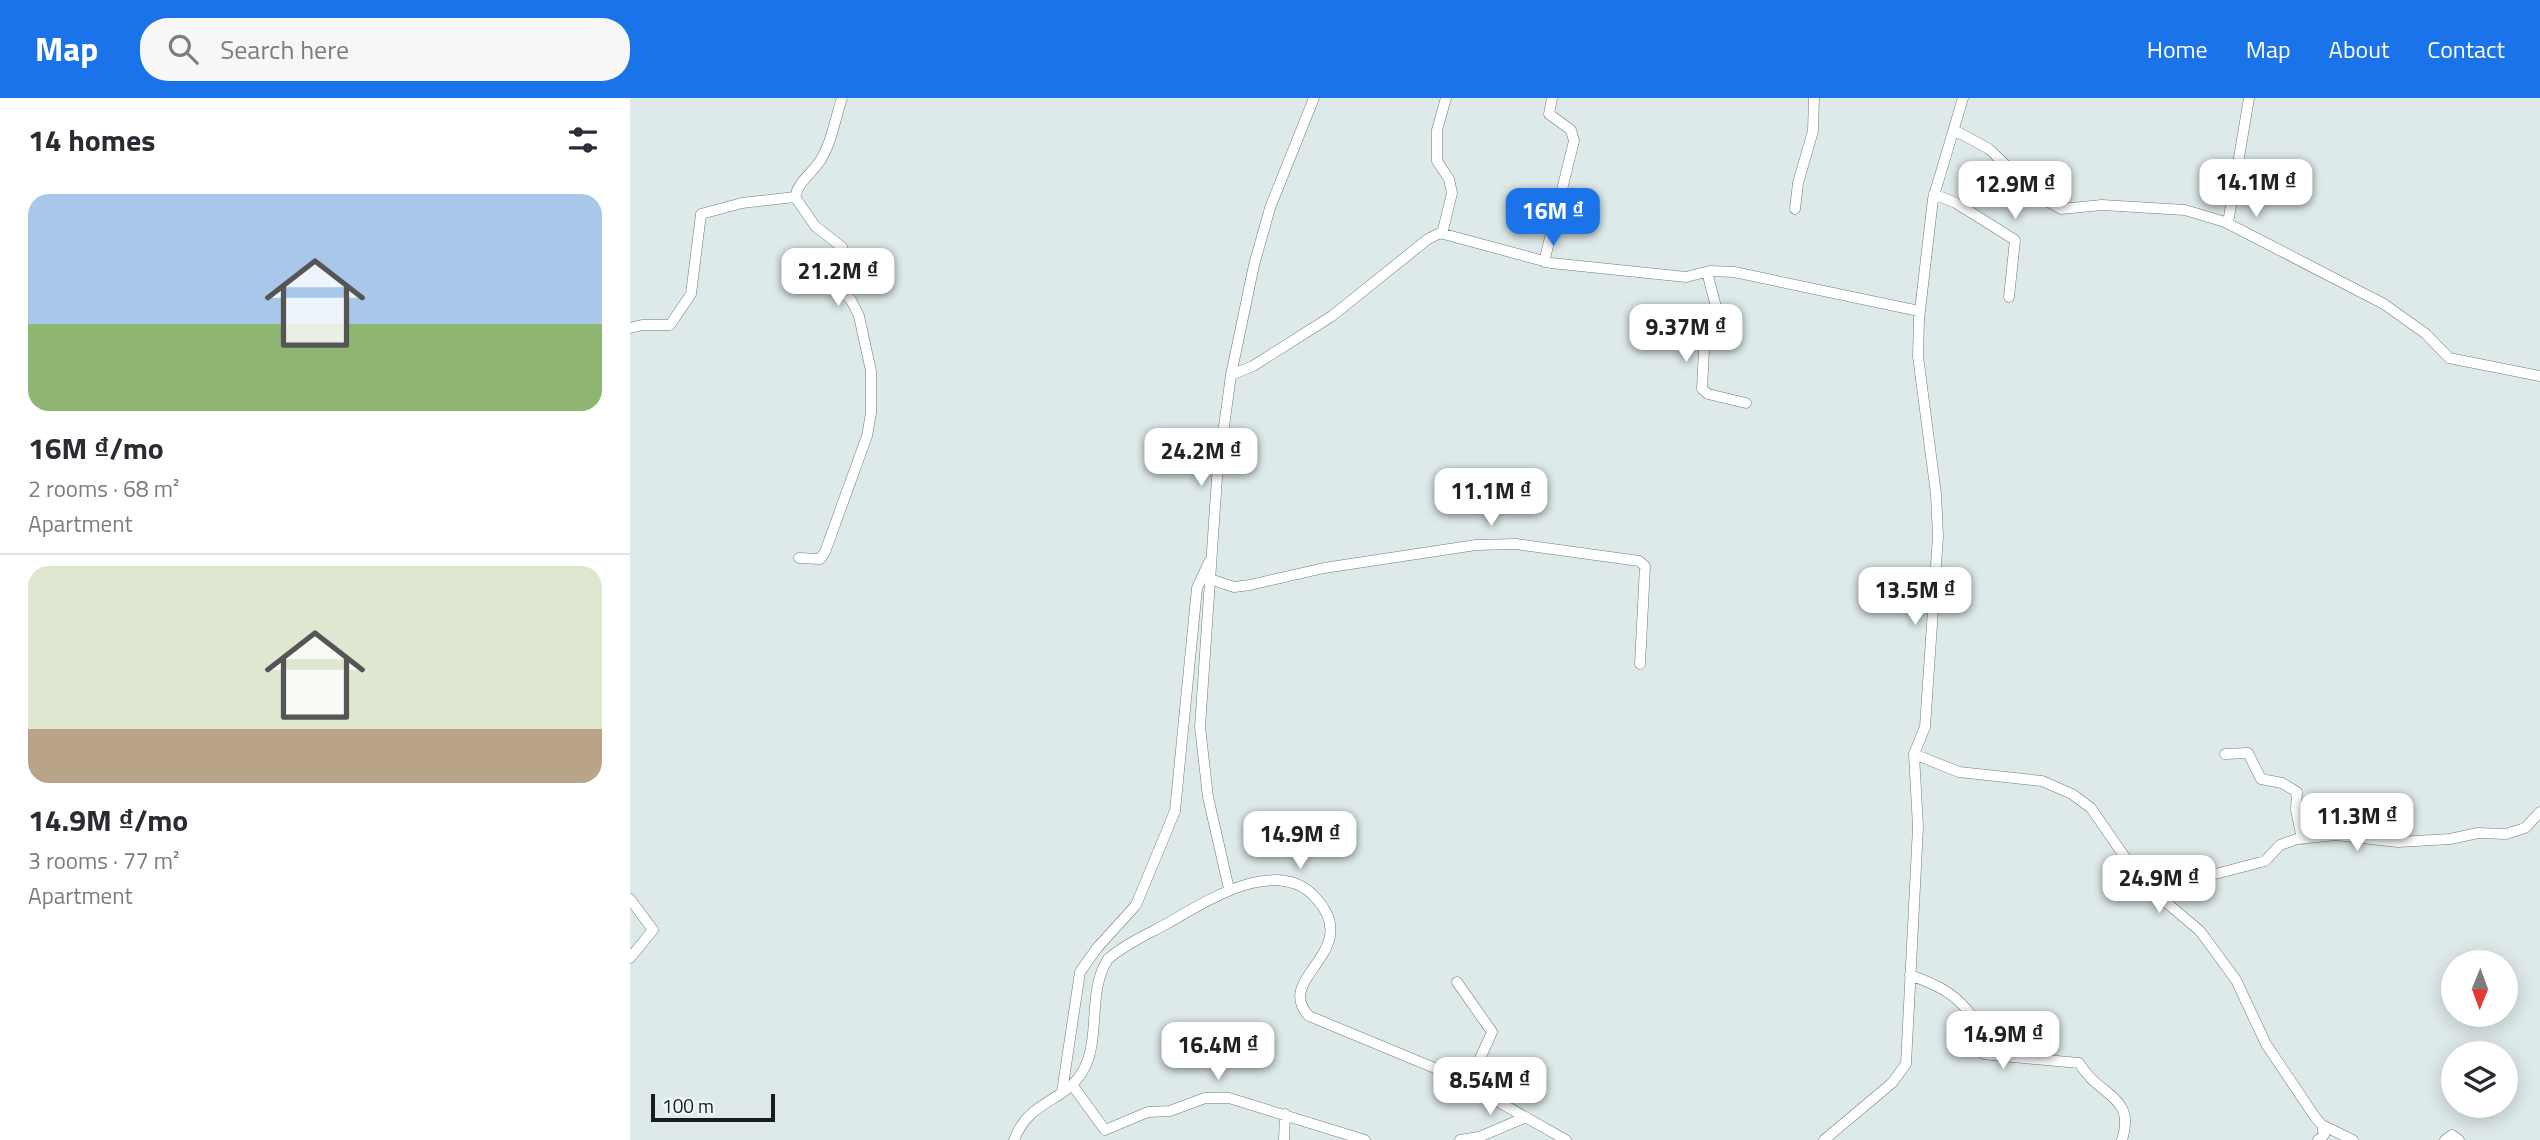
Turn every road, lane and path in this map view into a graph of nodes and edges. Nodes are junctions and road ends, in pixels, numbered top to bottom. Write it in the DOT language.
graph roads {
  1 [pos="842,98"];
  2 [pos="1314,98"];
  3 [pos="1446,98"];
  4 [pos="1552,98"];
  5 [pos="1814,98"];
  6 [pos="1963,98"];
  7 [pos="2249,98"];
  8 [pos="1954,130"];
  9 [pos="1934,194"];
  10 [pos="795,197"];
  11 [pos="1795,209"];
  12 [pos="2228,223"];
  13 [pos="1442,233"];
  14 [pos="1545,262"];
  15 [pos="1707,272"];
  16 [pos="2009,297"];
  17 [pos="1919,311"];
  18 [pos="630,328"];
  19 [pos="1231,375"];
  20 [pos="2540,376"];
  21 [pos="1746,403"];
  22 [pos="799,558"];
  23 [pos="1209,562"];
  24 [pos="1210,579"];
  25 [pos="1640,664"];
  26 [pos="1914,754"];
  27 [pos="2225,754"];
  28 [pos="2540,812"];
  29 [pos="2302,839"];
  30 [pos="1229,889"];
  31 [pos="2162,897"];
  32 [pos="630,899"];
  33 [pos="630,958"];
  34 [pos="1910,975"];
  35 [pos="1457,982"];
  36 [pos="1469,1083"];
  37 [pos="1073,1086"];
  38 [pos="1062,1092"];
  39 [pos="1285,1114"];
  40 [pos="1526,1116"];
  41 [pos="2322,1125"];
  42 [pos="1014,1140"];
  43 [pos="1283,1140"];
  44 [pos="1365,1140"];
  45 [pos="1460,1140"];
  46 [pos="1566,1140"];
  47 [pos="1824,1140"];
  48 [pos="2122,1140"];
  49 [pos="2318,1140"];
  50 [pos="2353,1140"];
  51 [pos="2445,1140"];
  52 [pos="2459,1140"];
  1 -- 10 [label="street"];
  2 -- 19 [label="street"];
  3 -- 13 [label="street"];
  4 -- 14 [label="street"];
  5 -- 11 [label="street"];
  6 -- 8 [label="street"];
  7 -- 12 [label="street"];
  8 -- 9 [label="street"];
  8 -- 12 [label="street"];
  9 -- 16 [label="street"];
  9 -- 17 [label="street"];
  10 -- 18 [label="street"];
  10 -- 22 [label="street"];
  12 -- 20 [label="street"];
  13 -- 14 [label="street"];
  13 -- 19 [label="street"];
  14 -- 15 [label="street"];
  15 -- 17 [label="street"];
  15 -- 21 [label="street"];
  17 -- 26 [label="street"];
  19 -- 23 [label="street"];
  23 -- 24 [label="street"];
  23 -- 38 [label="street"];
  24 -- 25 [label="street"];
  24 -- 30 [label="street"];
  26 -- 31 [label="street"];
  26 -- 34 [label="street"];
  27 -- 29 [label="street"];
  28 -- 29 [label="street"];
  29 -- 31 [label="street"];
  30 -- 36 [label="street"];
  30 -- 37 [label="street"];
  31 -- 41 [label="street"];
  32 -- 33 [label="street"];
  34 -- 47 [label="street"];
  34 -- 48 [label="street"];
  35 -- 36 [label="street"];
  36 -- 40 [label="street"];
  37 -- 38 [label="street"];
  37 -- 39 [label="street"];
  38 -- 42 [label="street"];
  39 -- 43 [label="street"];
  39 -- 44 [label="street"];
  40 -- 45 [label="street"];
  40 -- 46 [label="street"];
  41 -- 49 [label="street"];
  41 -- 50 [label="street"];
  51 -- 52 [label="street"];
}
